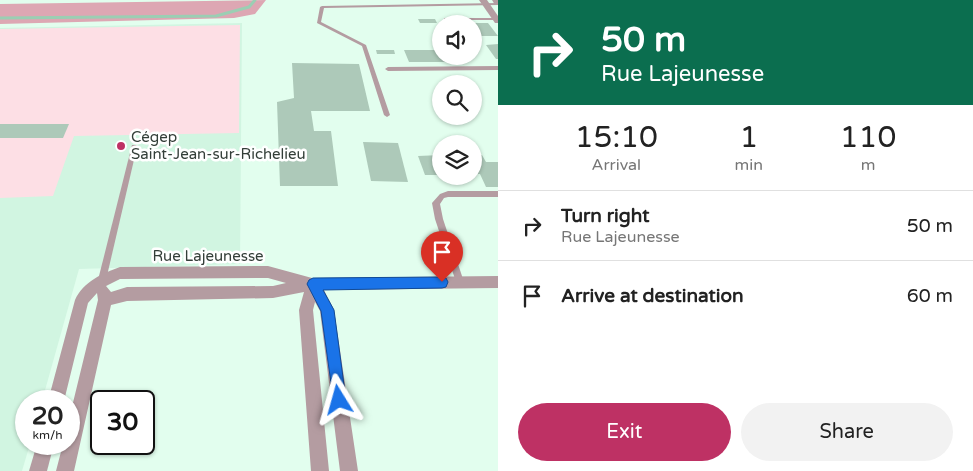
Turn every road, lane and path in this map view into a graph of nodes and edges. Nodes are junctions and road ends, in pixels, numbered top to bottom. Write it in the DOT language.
graph roads {
  1 [pos="484,2"];
  2 [pos="497,2"];
  3 [pos="482,20"];
  4 [pos="497,20"];
  5 [pos="498,68"];
  6 [pos="388,69"];
  7 [pos="387,115"];
  8 [pos="134,147"];
  9 [pos="498,194"];
  10 [pos="102,280"];
  11 [pos="460,282"];
  12 [pos="498,282"];
  13 [pos="313,284"];
  14 [pos="105,300"];
  15 [pos="59,390"];
  16 [pos="42,455"];
  17 [pos="38,471"];
  18 [pos="65,471"];
  19 [pos="320,471"];
  20 [pos="349,471"];
  1 -- 2 [label="lane"];
  1 -- 4 [label="street"];
  1 -- 7 [label="lane"];
  3 -- 4 [label="lane"];
  5 -- 6 [label="lane"];
  8 -- 10 [label="lane"];
  9 -- 11 [label="lane"];
  10 -- 13 [label="street, Rue Lajeunesse"];
  10 -- 14 [label="street"];
  10 -- 15 [label="street"];
  11 -- 12 [label="street, Rue Lajeunesse"];
  11 -- 13 [label="street, Rue Lajeunesse"];
  13 -- 14 [label="street, Rue Lajeunesse"];
  13 -- 19 [label="street"];
  13 -- 20 [label="street"];
  14 -- 18 [label="street"];
  16 -- 17 [label="street"];
}
